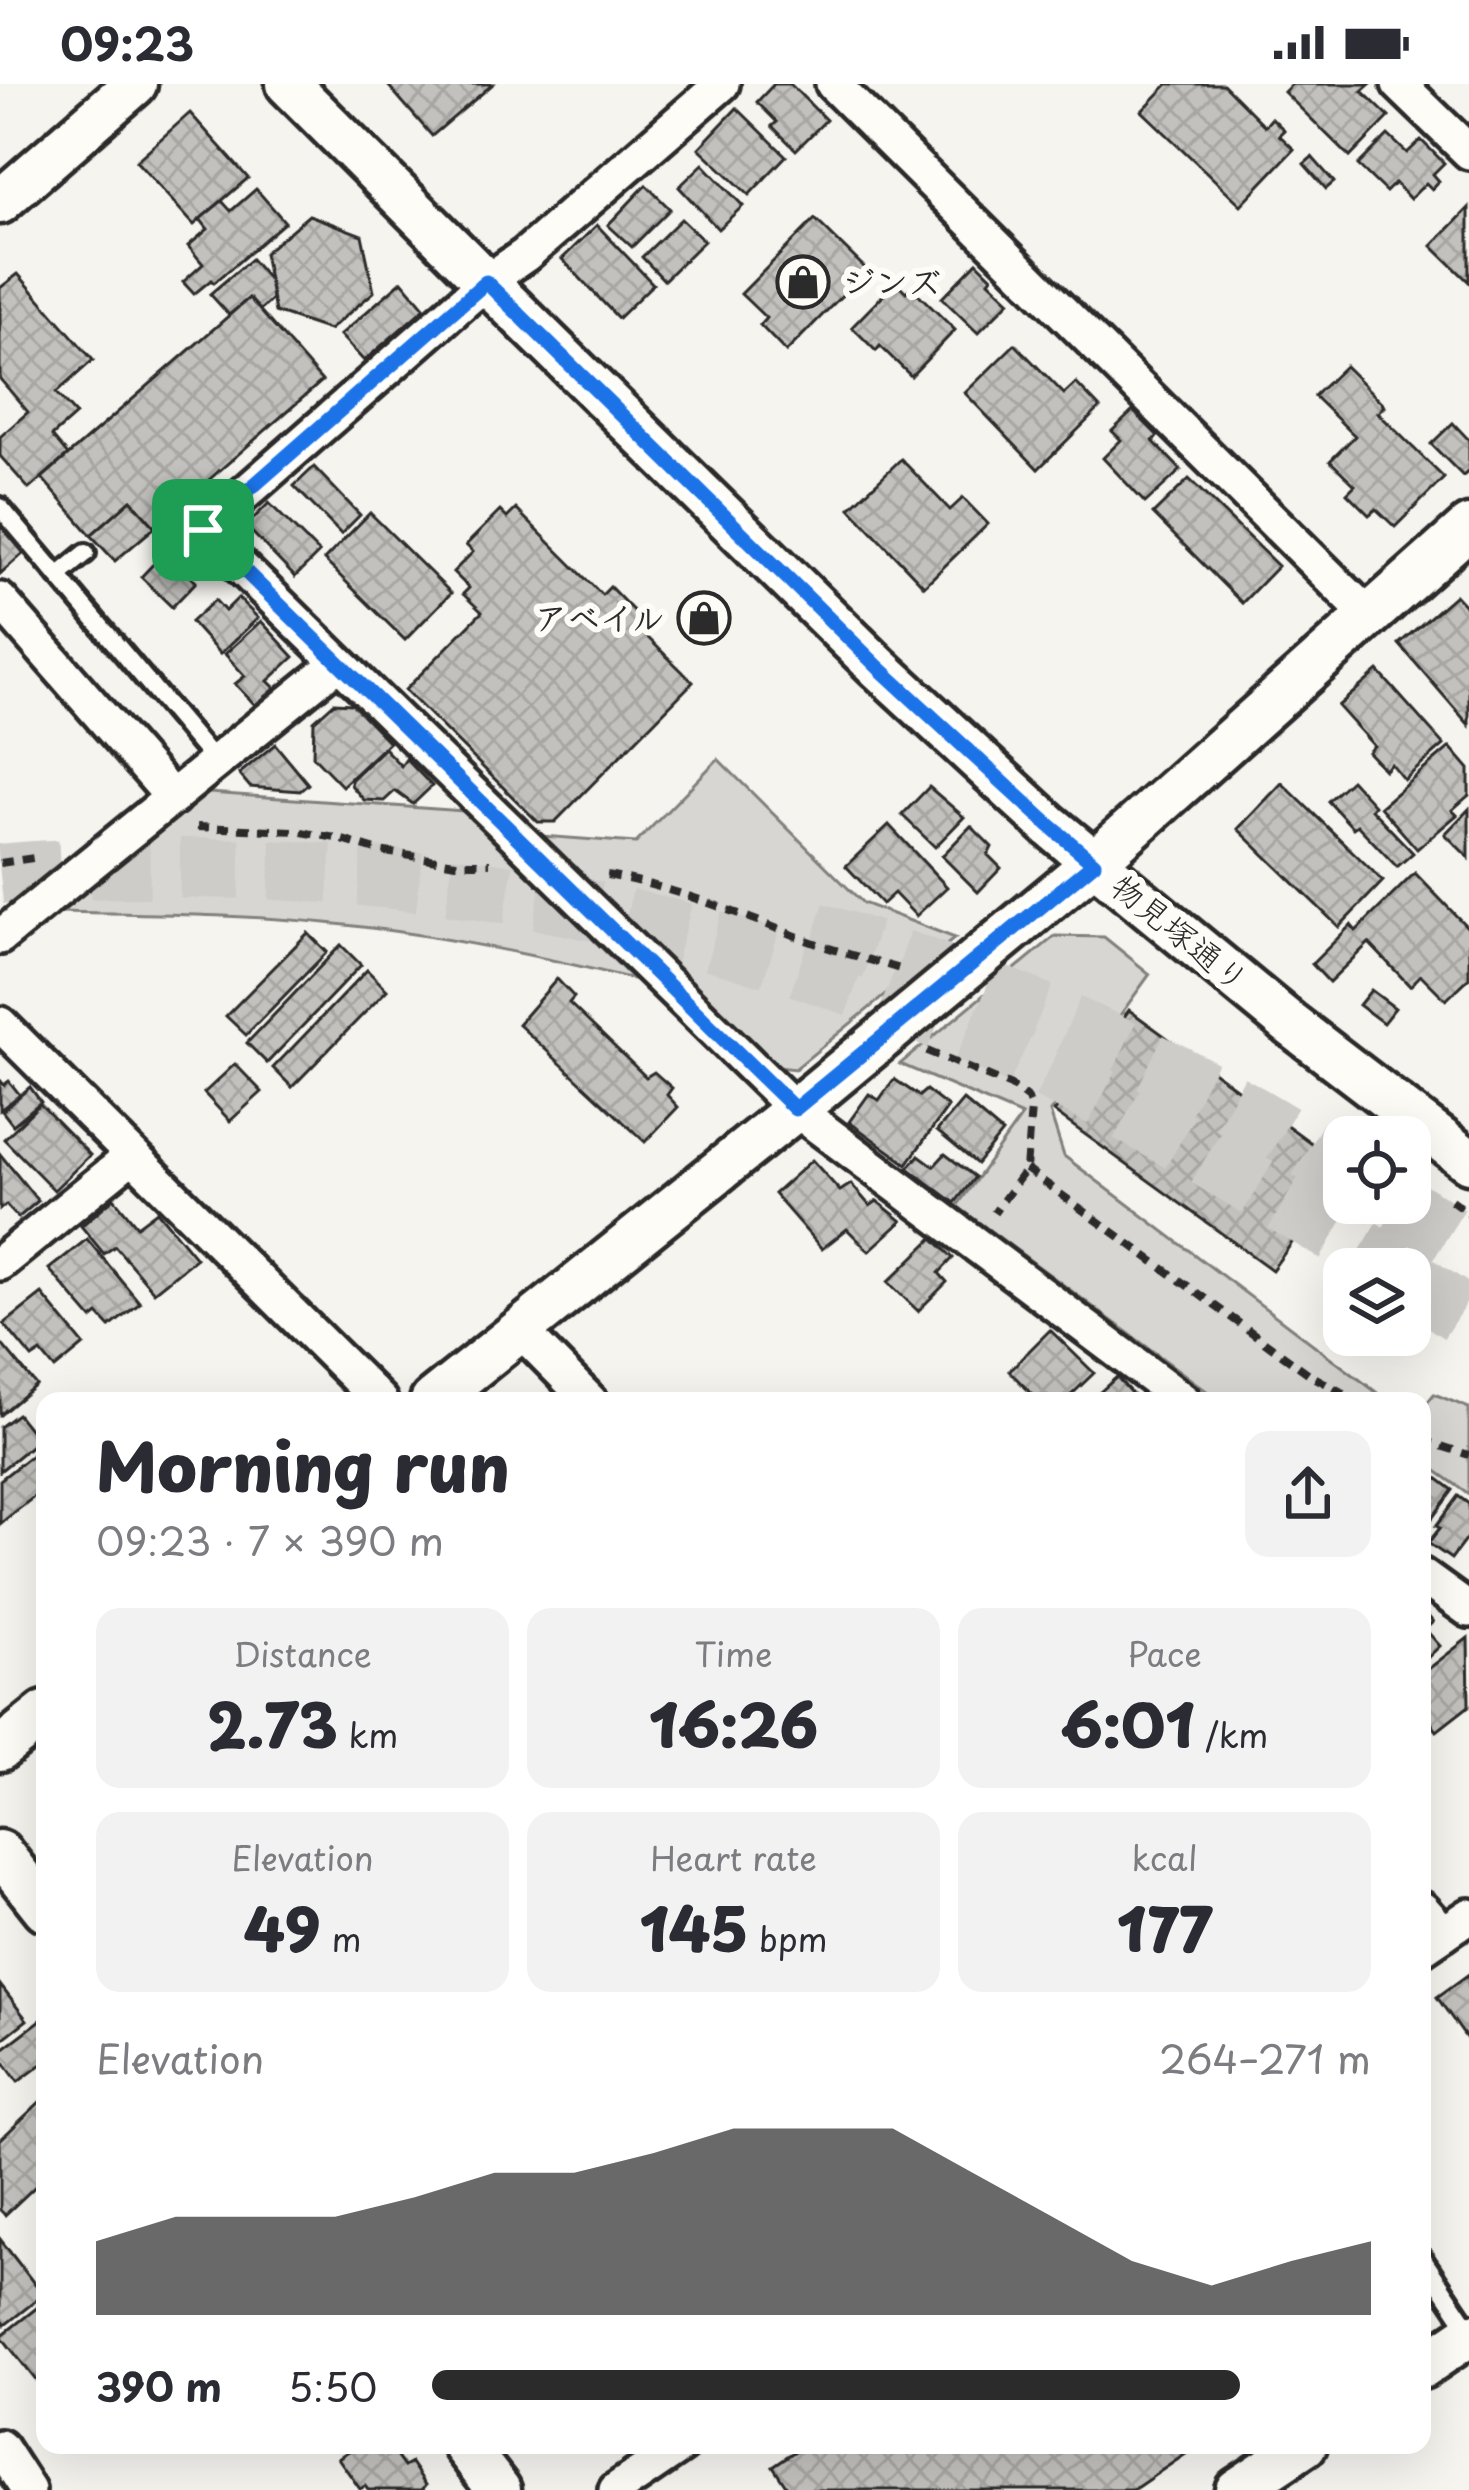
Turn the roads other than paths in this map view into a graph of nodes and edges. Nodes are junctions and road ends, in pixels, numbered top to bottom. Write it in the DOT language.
graph roads {
  1 [pos="135,84"];
  2 [pos="288,84"];
  3 [pos="722,84"];
  4 [pos="833,84"];
  5 [pos="1399,84"];
  6 [pos="1469,152"];
  7 [pos="0,202"];
  8 [pos="486,282"];
  9 [pos="2,498"];
  10 [pos="1469,527"];
  11 [pos="86,553"];
  12 [pos="58,576"];
  13 [pos="0,601"];
  14 [pos="1370,616"];
  15 [pos="338,663"];
  16 [pos="216,763"];
  17 [pos="173,798"];
  18 [pos="1094,863"];
  19 [pos="0,937"];
  20 [pos="0,1024"];
  21 [pos="795,1109"];
  22 [pos="132,1156"];
  23 [pos="1469,1161"];
  24 [pos="0,1263"];
  25 [pos="521,1330"];
  26 [pos="371,1392"];
  27 [pos="443,1392"];
  28 [pos="581,1392"];
  29 [pos="1172,1392"];
  30 [pos="1431,1583"];
  31 [pos="1469,1610"];
  32 [pos="36,1720"];
  33 [pos="0,1749"];
  34 [pos="0,1852"];
  35 [pos="36,1898"];
  36 [pos="1431,2272"];
  37 [pos="1469,2331"];
  38 [pos="1431,2360"];
  39 [pos="0,2447"];
  40 [pos="471,2454"];
  41 [pos="669,2454"];
  42 [pos="1291,2454"];
  43 [pos="28,2490"];
  44 [pos="499,2490"];
  45 [pos="616,2490"];
  46 [pos="1237,2490"];
  1 -- 7 [label="street"];
  2 -- 8 [label="street, 物見塚通り"];
  3 -- 8 [label="street"];
  4 -- 14 [label="street"];
  5 -- 6 [label="street"];
  8 -- 15 [label="street"];
  8 -- 18 [label="street, 物見塚通り"];
  9 -- 12 [label="lane"];
  10 -- 14 [label="street"];
  11 -- 12 [label="lane"];
  12 -- 16 [label="lane"];
  13 -- 17 [label="street"];
  14 -- 18 [label="street"];
  15 -- 16 [label="street"];
  15 -- 21 [label="street"];
  16 -- 17 [label="street"];
  17 -- 19 [label="street"];
  18 -- 21 [label="street"];
  18 -- 23 [label="street, 物見塚通り"];
  20 -- 22 [label="street"];
  21 -- 25 [label="street"];
  21 -- 29 [label="street"];
  22 -- 24 [label="street"];
  22 -- 26 [label="street"];
  25 -- 27 [label="street"];
  25 -- 28 [label="street"];
  30 -- 31 [label="street"];
  32 -- 33 [label="street"];
  34 -- 35 [label="street"];
  36 -- 37 [label="lane"];
  37 -- 38 [label="street"];
  39 -- 43 [label="street"];
  40 -- 44 [label="street"];
  41 -- 45 [label="street"];
  42 -- 46 [label="street"];
}
